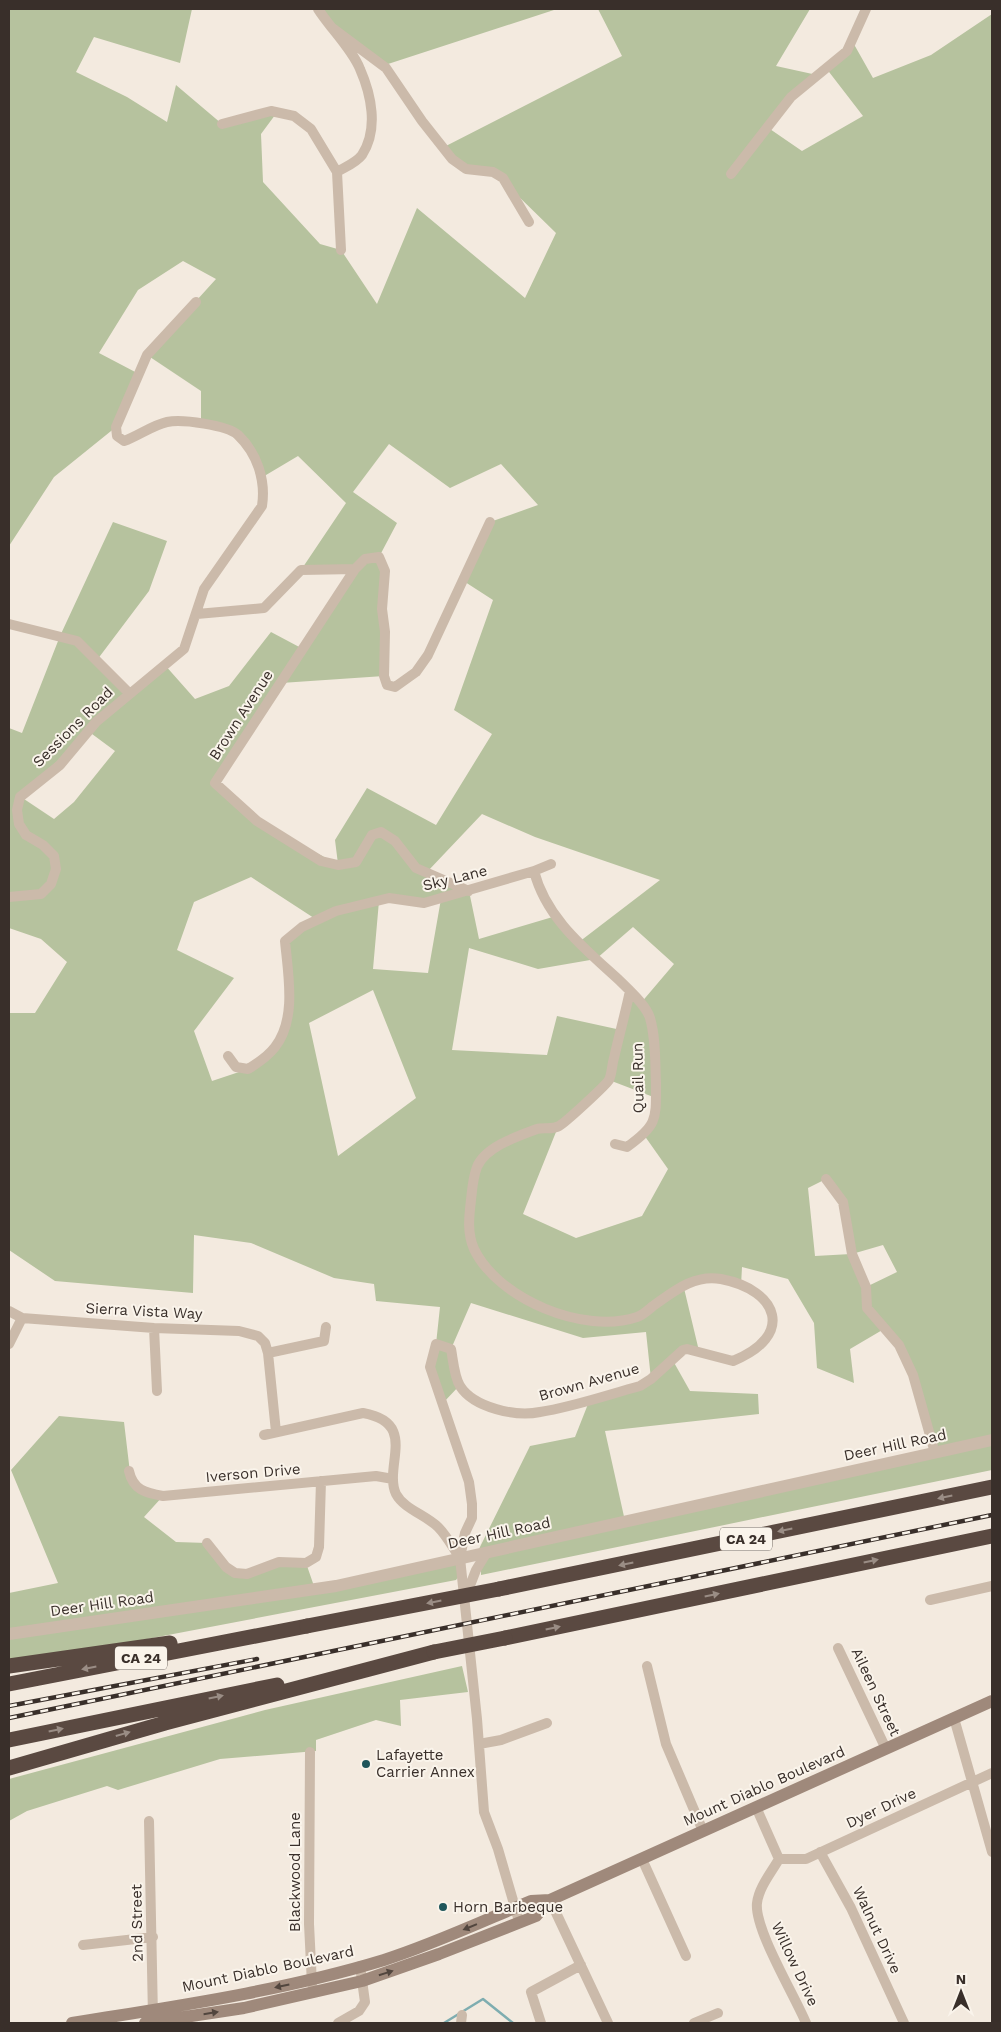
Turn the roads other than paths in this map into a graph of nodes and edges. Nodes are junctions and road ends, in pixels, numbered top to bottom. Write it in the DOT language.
graph roads {
  1 [pos="318,9"];
  2 [pos="866,9"];
  3 [pos="331,27"];
  4 [pos="222,124"];
  5 [pos="336,172"];
  6 [pos="730,174"];
  7 [pos="529,222"];
  8 [pos="341,250"];
  9 [pos="196,302"];
  10 [pos="490,522"];
  11 [pos="355,569"];
  12 [pos="197,614"];
  13 [pos="9,624"];
  14 [pos="129,692"];
  15 [pos="551,864"];
  16 [pos="534,871"];
  17 [pos="469,891"];
  18 [pos="9,897"];
  19 [pos="630,992"];
  20 [pos="228,1056"];
  21 [pos="615,1144"];
  22 [pos="826,1179"];
  23 [pos="9,1311"];
  24 [pos="22,1318"];
  25 [pos="326,1327"];
  26 [pos="154,1328"];
  27 [pos="9,1344"];
  28 [pos="268,1353"];
  29 [pos="157,1391"];
  30 [pos="276,1432"];
  31 [pos="264,1435"];
  32 [pos="992,1440"];
  33 [pos="934,1453"];
  34 [pos="129,1471"];
  35 [pos="393,1479"];
  36 [pos="322,1482"];
  37 [pos="992,1487"];
  38 [pos="992,1536"];
  39 [pos="207,1544"];
  40 [pos="487,1552"];
  41 [pos="460,1558"];
  42 [pos="992,1586"];
  43 [pos="466,1597"];
  44 [pos="930,1600"];
  45 [pos="274,1632"];
  46 [pos="9,1634"];
  47 [pos="838,1648"];
  48 [pos="9,1666"];
  49 [pos="647,1666"];
  50 [pos="373,1667"];
  51 [pos="9,1684"];
  52 [pos="992,1701"];
  53 [pos="954,1718"];
  54 [pos="546,1723"];
  55 [pos="9,1740"];
  56 [pos="479,1744"];
  57 [pos="886,1749"];
  58 [pos="310,1752"];
  59 [pos="9,1768"];
  60 [pos="992,1773"];
  61 [pos="972,1782"];
  62 [pos="756,1807"];
  63 [pos="148,1822"];
  64 [pos="703,1832"];
  65 [pos="820,1852"];
  66 [pos="992,1852"];
  67 [pos="642,1859"];
  68 [pos="779,1859"];
  69 [pos="550,1900"];
  70 [pos="515,1908"];
  71 [pos="519,1921"];
  72 [pos="153,1937"];
  73 [pos="83,1945"];
  74 [pos="686,1956"];
  75 [pos="581,1965"];
  76 [pos="360,1966"];
  77 [pos="312,1980"];
  78 [pos="362,1980"];
  79 [pos="313,1993"];
  80 [pos="718,2013"];
  81 [pos="151,2019"];
  82 [pos="72,2023"];
  83 [pos="338,2023"];
  84 [pos="541,2023"];
  85 [pos="608,2023"];
  86 [pos="694,2023"];
  87 [pos="806,2023"];
  88 [pos="904,2023"];
  1 -- 3 [label="street"];
  2 -- 6 [label="street"];
  3 -- 5 [label="street"];
  3 -- 7 [label="street"];
  4 -- 5 [label="street"];
  5 -- 8 [label="street"];
  9 -- 12 [label="street"];
  10 -- 11 [label="street"];
  11 -- 12 [label="street"];
  11 -- 17 [label="street, Brown Avenue"];
  12 -- 14 [label="street"];
  13 -- 14 [label="street, Sessions Road"];
  14 -- 18 [label="street, Sessions Road"];
  15 -- 16 [label="street, Sky Lane"];
  16 -- 17 [label="street, Sky Lane"];
  16 -- 19 [label="street"];
  17 -- 20 [label="street, Sky Lane"];
  19 -- 21 [label="street, Quail Run"];
  19 -- 41 [label="street, Brown Avenue"];
  22 -- 33 [label="street"];
  23 -- 24 [label="street, Sierra Vista Way"];
  24 -- 26 [label="street, Sierra Vista Way"];
  24 -- 27 [label="street"];
  25 -- 28 [label="street"];
  26 -- 28 [label="street, Sierra Vista Way"];
  26 -- 29 [label="street"];
  28 -- 30 [label="street"];
  30 -- 31 [label="street"];
  30 -- 35 [label="street"];
  32 -- 33 [label="street, Deer Hill Road"];
  33 -- 40 [label="street, Deer Hill Road"];
  34 -- 36 [label="street, Iverson Drive"];
  35 -- 36 [label="street, Iverson Drive"];
  35 -- 41 [label="street"];
  36 -- 39 [label="street"];
  37 -- 45 [label="highway, CA 24, one-way, bridge"];
  50 -- 38 [label="highway, one-way, bridge"];
  40 -- 41 [label="street, Deer Hill Road"];
  40 -- 43 [label="street"];
  41 -- 43 [label="street, Brown Avenue"];
  41 -- 46 [label="street, Deer Hill Road"];
  42 -- 44 [label="street"];
  43 -- 56 [label="street, Brown Avenue"];
  45 -- 48 [label="highway"];
  45 -- 51 [label="highway, CA 24, one-way"];
  47 -- 57 [label="street, Aileen Street"];
  49 -- 64 [label="street"];
  55 -- 50 [label="highway, one-way"];
  59 -- 50 [label="highway, one-way"];
  52 -- 53 [label="main road, Mount Diablo Boulevard"];
  53 -- 57 [label="main road, Mount Diablo Boulevard"];
  53 -- 61 [label="street"];
  54 -- 56 [label="street"];
  56 -- 70 [label="street, Brown Avenue"];
  57 -- 62 [label="main road, Mount Diablo Boulevard"];
  58 -- 77 [label="street, Blackwood Lane"];
  60 -- 61 [label="street, Dyer Drive"];
  61 -- 65 [label="street, Dyer Drive"];
  61 -- 66 [label="street"];
  62 -- 64 [label="main road, Mount Diablo Boulevard"];
  62 -- 68 [label="street"];
  63 -- 72 [label="street, 2nd Street"];
  64 -- 67 [label="main road, Mount Diablo Boulevard"];
  65 -- 68 [label="street, Dyer Drive"];
  65 -- 88 [label="street, Walnut Drive"];
  67 -- 69 [label="main road, Mount Diablo Boulevard"];
  67 -- 74 [label="street"];
  68 -- 87 [label="street, Willow Drive"];
  69 -- 70 [label="main road, Mount Diablo Boulevard"];
  69 -- 71 [label="main road, Mount Diablo Boulevard"];
  69 -- 75 [label="street"];
  70 -- 71 [label="street, Brown Avenue"];
  70 -- 76 [label="main road, Mount Diablo Boulevard, one-way"];
  78 -- 71 [label="main road, Mount Diablo Boulevard, one-way"];
  72 -- 73 [label="street"];
  72 -- 81 [label="street, 2nd Street"];
  75 -- 84 [label="street"];
  75 -- 85 [label="street"];
  76 -- 77 [label="main road, Mount Diablo Boulevard"];
  76 -- 78 [label="street"];
  77 -- 79 [label="street, Blackwood Lane"];
  77 -- 81 [label="main road, Mount Diablo Boulevard, one-way"];
  78 -- 79 [label="main road, Mount Diablo Boulevard"];
  78 -- 83 [label="street"];
  81 -- 79 [label="main road, Mount Diablo Boulevard, one-way"];
  80 -- 86 [label="street"];
  81 -- 82 [label="main road, Mount Diablo Boulevard"];
}
